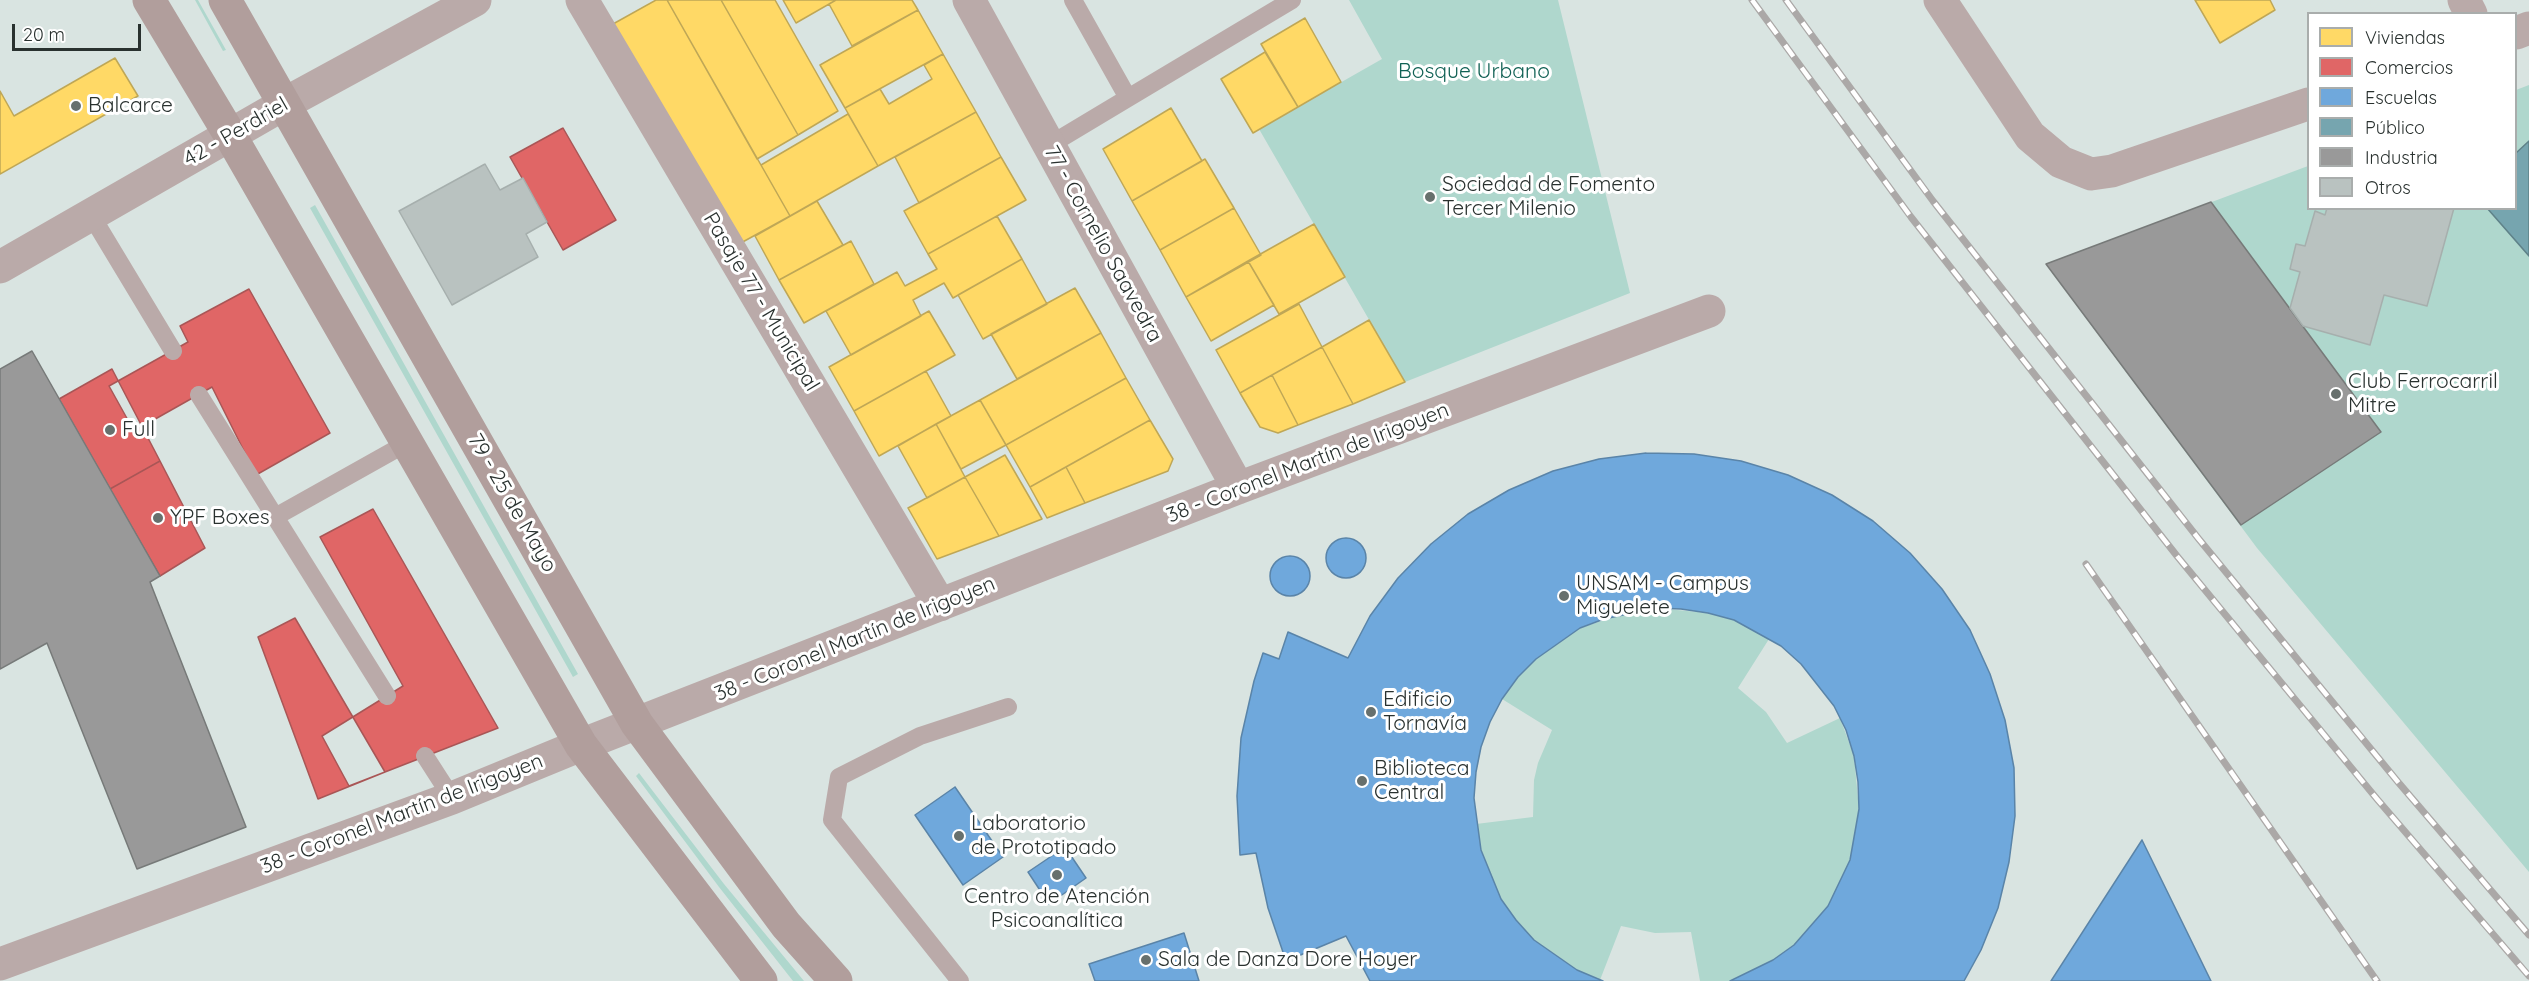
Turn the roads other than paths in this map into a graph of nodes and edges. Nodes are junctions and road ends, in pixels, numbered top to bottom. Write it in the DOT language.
graph roads {
  1 [pos="149,0"];
  2 [pos="225,0"];
  3 [pos="475,0"];
  4 [pos="582,0"];
  5 [pos="969,0"];
  6 [pos="1073,0"];
  7 [pos="1292,0"];
  8 [pos="1940,0"];
  9 [pos="1128,98"];
  10 [pos="284,104"];
  11 [pos="2307,104"];
  12 [pos="230,135"];
  13 [pos="1048,146"];
  14 [pos="91,215"];
  15 [pos="0,267"];
  16 [pos="1709,311"];
  17 [pos="173,351"];
  18 [pos="199,395"];
  19 [pos="407,443"];
  20 [pos="1238,489"];
  21 [pos="275,517"];
  22 [pos="940,605"];
  23 [pos="387,696"];
  24 [pos="1008,707"];
  25 [pos="637,724"];
  26 [pos="581,745"];
  27 [pos="425,756"];
  28 [pos="452,798"];
  29 [pos="0,964"];
  30 [pos="761,981"];
  31 [pos="836,981"];
  32 [pos="960,981"];
  1 -- 12 [label="main road"];
  2 -- 10 [label="main road, 79 - 25 de Mayo"];
  3 -- 10 [label="street, 42 - Perdriel"];
  4 -- 22 [label="street, Pasaje 77 - Municipal"];
  5 -- 13 [label="street, 77 - Cornelio Saavedra"];
  6 -- 9 [label="lane"];
  7 -- 9 [label="lane"];
  8 -- 11 [label="street"];
  9 -- 13 [label="lane"];
  10 -- 12 [label="street, 42 - Perdriel"];
  10 -- 25 [label="main road, 79 - 25 de Mayo"];
  12 -- 14 [label="street, 42 - Perdriel"];
  12 -- 19 [label="main road"];
  13 -- 20 [label="street, 77 - Cornelio Saavedra"];
  14 -- 15 [label="street, 42 - Perdriel"];
  14 -- 17 [label="lane"];
  16 -- 20 [label="street, 38 - Coronel Martín de Irigoyen"];
  18 -- 21 [label="lane"];
  19 -- 21 [label="lane"];
  19 -- 26 [label="main road"];
  20 -- 22 [label="street, 38 - Coronel Martín de Irigoyen"];
  21 -- 23 [label="lane"];
  22 -- 25 [label="street, 38 - Coronel Martín de Irigoyen"];
  24 -- 32 [label="lane"];
  25 -- 26 [label="street, 38 - Coronel Martín de Irigoyen"];
  25 -- 31 [label="main road, 79 - 25 de Mayo"];
  26 -- 28 [label="street, 38 - Coronel Martín de Irigoyen"];
  26 -- 30 [label="main road"];
  27 -- 28 [label="lane"];
  28 -- 29 [label="street, 38 - Coronel Martín de Irigoyen"];
}
